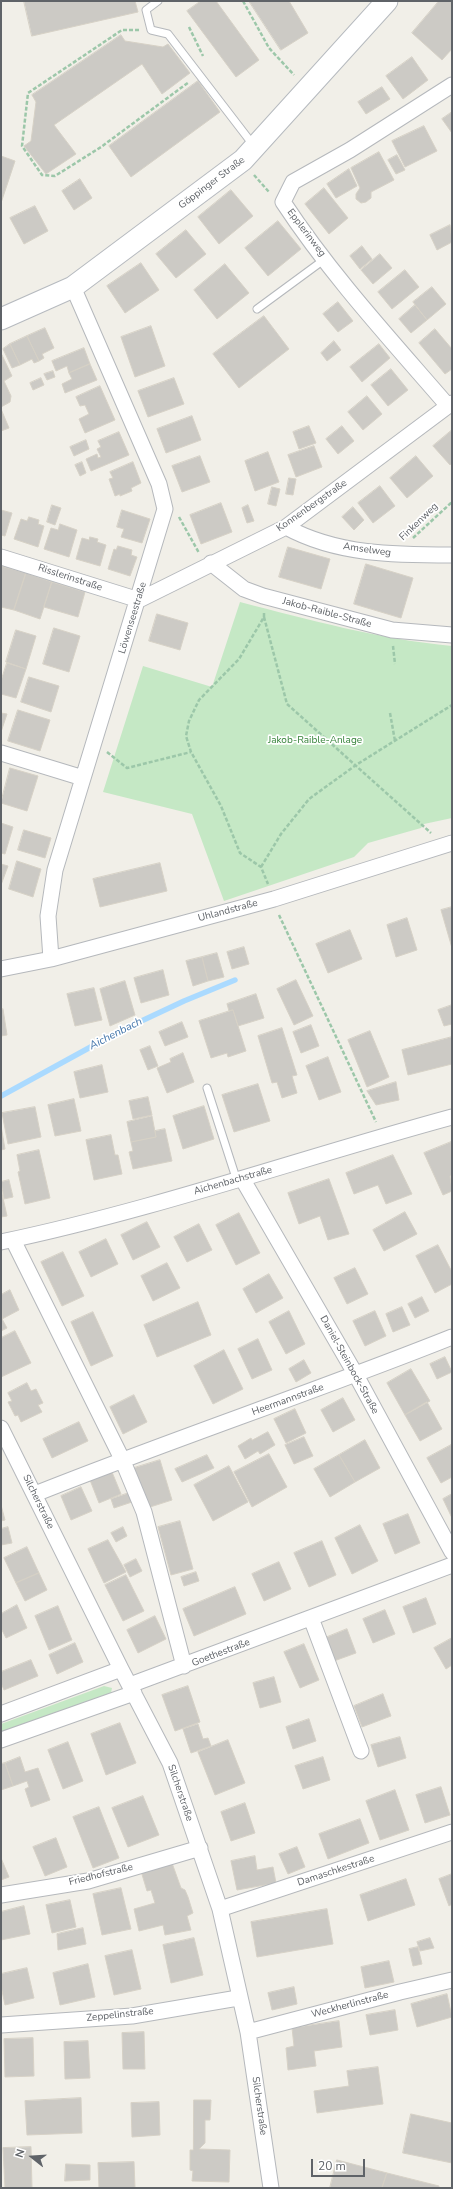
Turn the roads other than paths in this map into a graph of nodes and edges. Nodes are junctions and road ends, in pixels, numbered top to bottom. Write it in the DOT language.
graph roads {
  1 [pos="158,1"];
  2 [pos="387,1"];
  3 [pos="452,85"];
  4 [pos="255,148"];
  5 [pos="325,259"];
  6 [pos="73,287"];
  7 [pos="257,310"];
  8 [pos="1,319"];
  9 [pos="450,404"];
  10 [pos="286,527"];
  11 [pos="452,555"];
  12 [pos="1,556"];
  13 [pos="211,563"];
  14 [pos="139,600"];
  15 [pos="452,635"];
  16 [pos="1,752"];
  17 [pos="83,778"];
  18 [pos="448,844"];
  19 [pos="51,959"];
  20 [pos="1,970"];
  21 [pos="207,1088"];
  22 [pos="452,1117"];
  23 [pos="240,1180"];
  24 [pos="7,1241"];
  25 [pos="452,1337"];
  26 [pos="356,1375"];
  27 [pos="1,1428"];
  28 [pos="122,1459"];
  29 [pos="34,1494"];
  30 [pos="452,1552"];
  31 [pos="452,1565"];
  32 [pos="311,1618"];
  33 [pos="184,1666"];
  34 [pos="121,1669"];
  35 [pos="132,1689"];
  36 [pos="1,1714"];
  37 [pos="1,1740"];
  38 [pos="361,1751"];
  39 [pos="452,1832"];
  40 [pos="200,1848"];
  41 [pos="1,1895"];
  42 [pos="220,1909"];
  43 [pos="452,1980"];
  44 [pos="238,1998"];
  45 [pos="1,2025"];
  46 [pos="248,2032"];
  47 [pos="271,2188"];
  1 -- 4 [label="lane"];
  2 -- 4 [label="main road, Göppinger Straße"];
  3 -- 5 [label="street, Epplerinweg"];
  4 -- 6 [label="main road, Göppinger Straße"];
  5 -- 7 [label="lane"];
  5 -- 9 [label="street, Epplerinweg"];
  6 -- 8 [label="main road, Göppinger Straße"];
  6 -- 14 [label="street, Löwenseestraße"];
  9 -- 10 [label="street, Konnenbergstraße"];
  10 -- 11 [label="street, Amselweg"];
  10 -- 13 [label="street, Konnenbergstraße"];
  12 -- 14 [label="street, Risslerinstraße"];
  13 -- 14 [label="street, Konnenbergstraße"];
  13 -- 15 [label="street, Jakob-Raible-Straße"];
  14 -- 17 [label="street, Löwenseestraße"];
  16 -- 17 [label="street"];
  17 -- 19 [label="street, Löwenseestraße"];
  18 -- 19 [label="street, Uhlandstraße"];
  19 -- 20 [label="street, Uhlandstraße"];
  21 -- 23 [label="lane"];
  22 -- 23 [label="street, Aichenbachstraße"];
  23 -- 24 [label="street, Aichenbachstraße"];
  23 -- 26 [label="street, Daniel-Steinbock-Straße"];
  24 -- 28 [label="street, Aichenbachstraße"];
  25 -- 26 [label="street, Heermannstraße"];
  26 -- 28 [label="street, Heermannstraße"];
  26 -- 30 [label="street, Daniel-Steinbock-Straße"];
  27 -- 29 [label="street, Silcherstraße"];
  28 -- 29 [label="street, Heermannstraße"];
  28 -- 33 [label="street"];
  29 -- 34 [label="street, Silcherstraße"];
  31 -- 32 [label="street, Goethestraße"];
  32 -- 33 [label="street, Goethestraße"];
  32 -- 38 [label="street"];
  33 -- 35 [label="street, Goethestraße"];
  34 -- 35 [label="street, Silcherstraße"];
  34 -- 36 [label="street"];
  35 -- 37 [label="street, Goethestraße"];
  35 -- 40 [label="street, Silcherstraße"];
  39 -- 42 [label="street, Damaschkestraße"];
  40 -- 41 [label="street, Friedhofstraße"];
  40 -- 42 [label="street, Silcherstraße"];
  42 -- 44 [label="street, Silcherstraße"];
  43 -- 46 [label="street, Weckherlinstraße"];
  44 -- 45 [label="street, Zeppelinstraße"];
  44 -- 46 [label="street, Silcherstraße"];
  46 -- 47 [label="street, Silcherstraße"];
}
